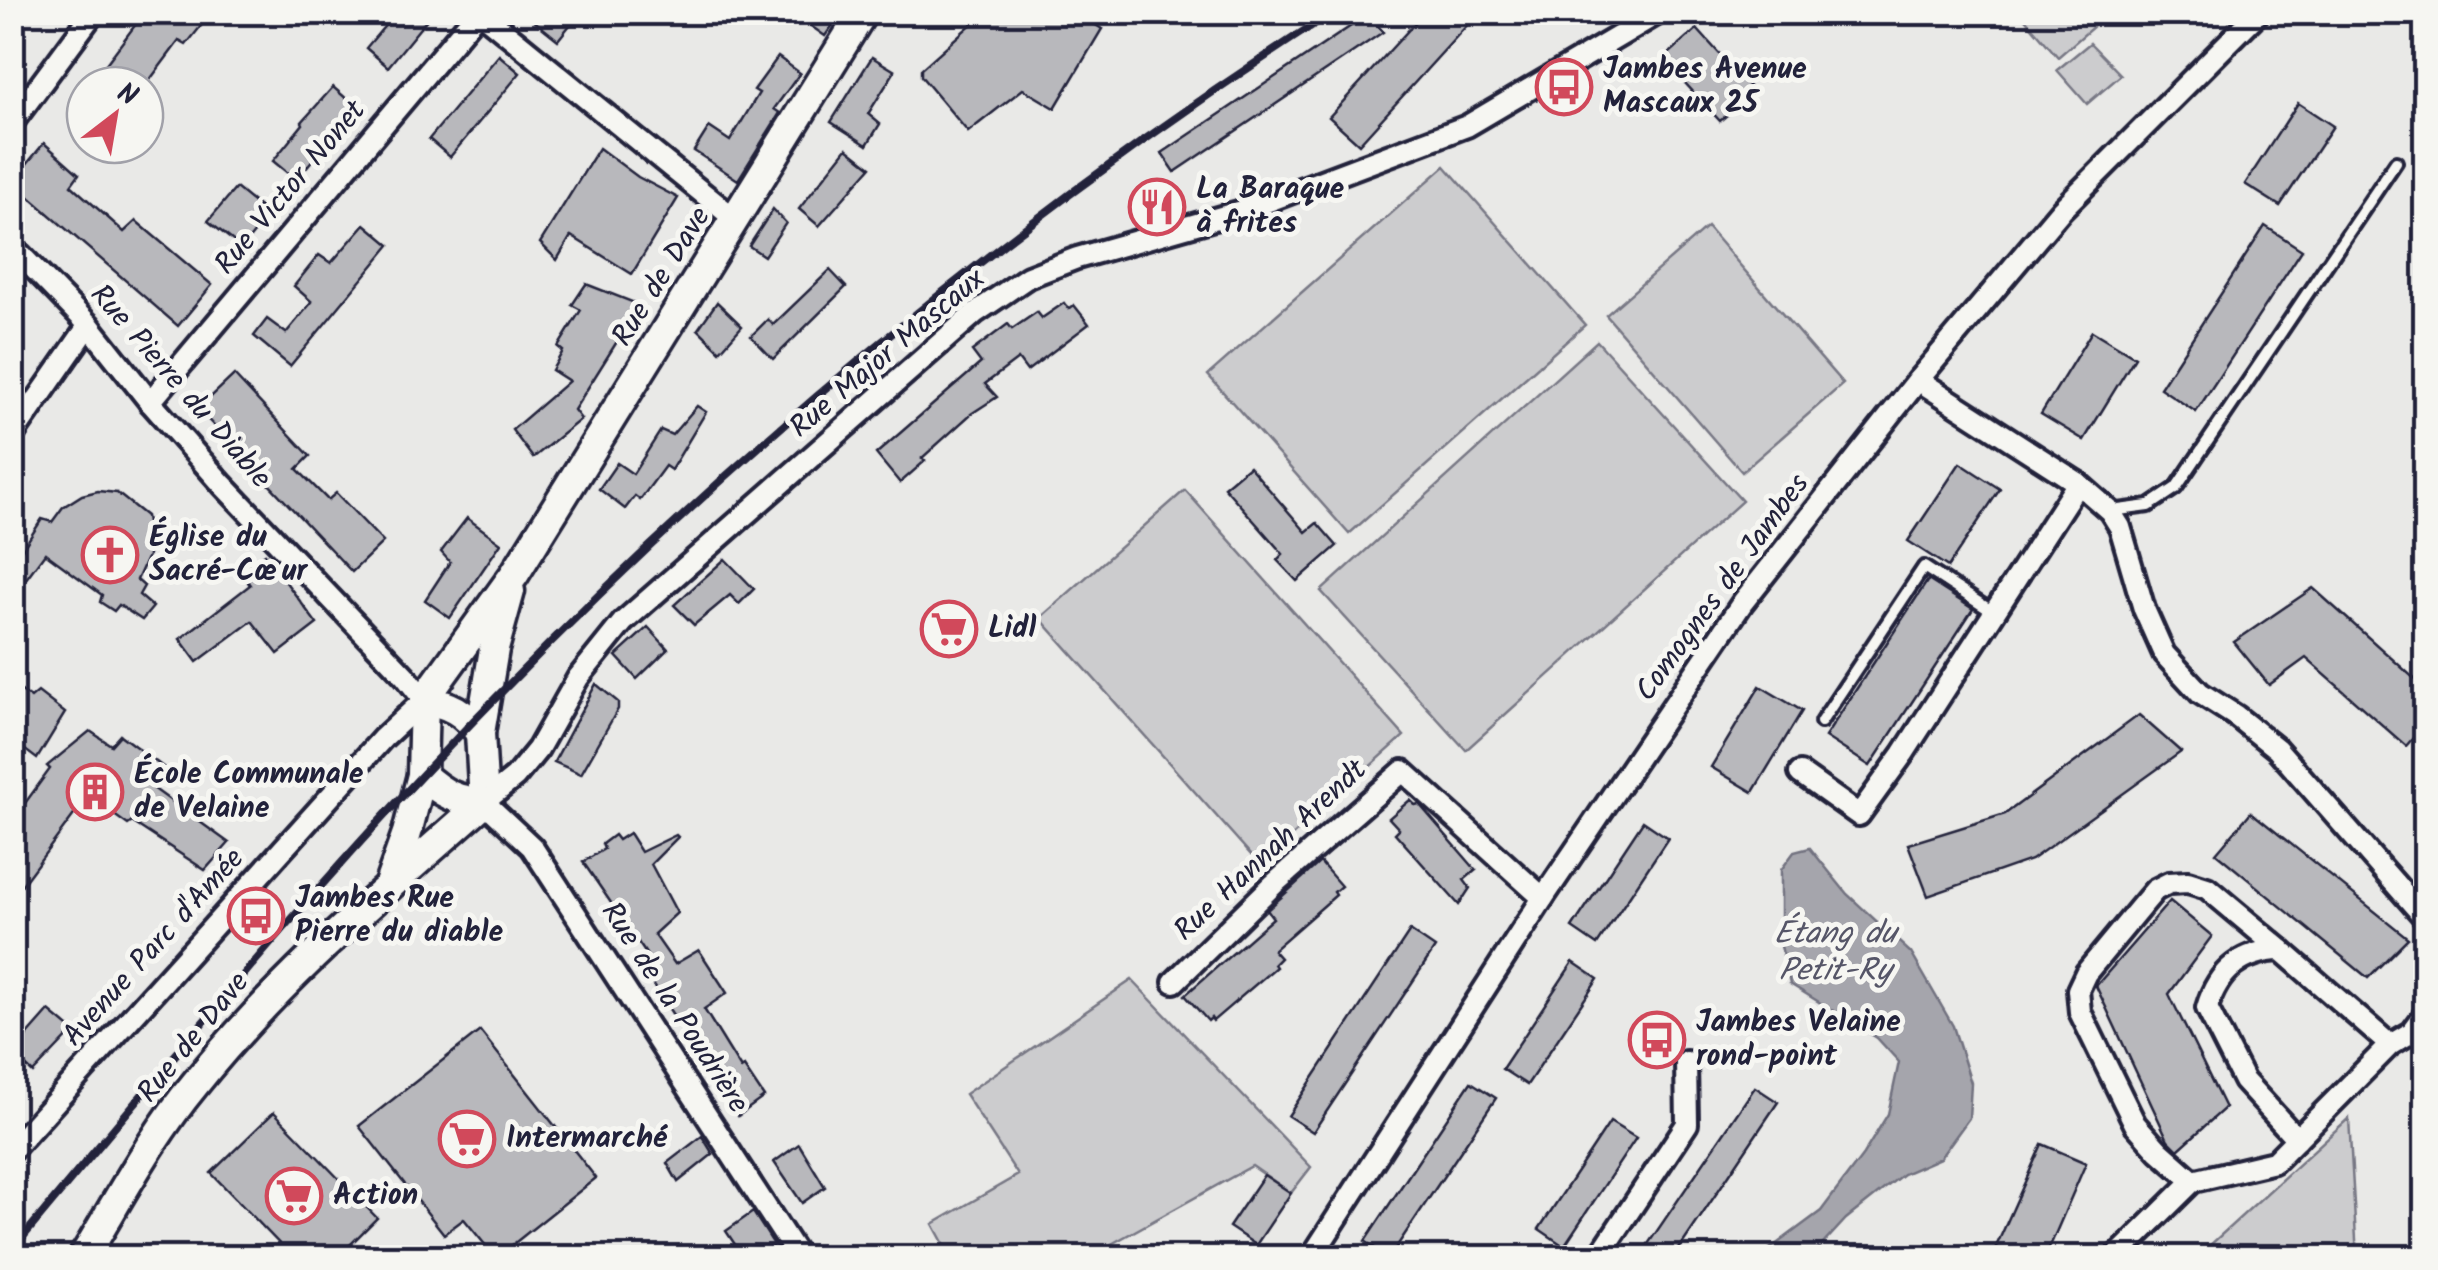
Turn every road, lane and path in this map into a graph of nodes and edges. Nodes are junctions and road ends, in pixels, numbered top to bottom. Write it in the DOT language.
graph roads {
  1 [pos="94,12"];
  2 [pos="479,12"];
  3 [pos="864,12"];
  4 [pos="1660,12"];
  5 [pos="2259,12"];
  6 [pos="12,123"];
  7 [pos="2396,162"];
  8 [pos="736,220"];
  9 [pos="12,246"];
  10 [pos="89,325"];
  11 [pos="1918,380"];
  12 [pos="150,402"];
  13 [pos="12,436"];
  14 [pos="2078,484"];
  15 [pos="2110,512"];
  16 [pos="514,575"];
  17 [pos="1995,613"];
  18 [pos="424,700"];
  19 [pos="1820,722"];
  20 [pos="480,733"];
  21 [pos="1800,774"];
  22 [pos="422,775"];
  23 [pos="484,802"];
  24 [pos="388,887"];
  25 [pos="1543,898"];
  26 [pos="2426,919"];
  27 [pos="2281,950"];
  28 [pos="1174,982"];
  29 [pos="2426,1013"];
  30 [pos="2390,1045"];
  31 [pos="1686,1062"];
  32 [pos="2297,1139"];
  33 [pos="12,1150"];
  34 [pos="2193,1181"];
  35 [pos="84,1258"];
  36 [pos="798,1258"];
  37 [pos="1311,1258"];
  38 [pos="1598,1258"];
  39 [pos="2115,1258"];
  1 -- 6 [label="street"];
  2 -- 8 [label="street"];
  2 -- 12 [label="street, Rue Victor Nonet"];
  3 -- 8 [label="main road, Rue de Dave"];
  4 -- 23 [label="street, Rue Major Mascaux"];
  5 -- 11 [label="street, Comognes de Jambes"];
  7 -- 15 [label="lane"];
  8 -- 16 [label="main road, Rue de Dave"];
  9 -- 10 [label="street, Rue Pierre du Diable"];
  10 -- 12 [label="street, Rue Pierre du Diable"];
  10 -- 13 [label="street"];
  11 -- 14 [label="street"];
  11 -- 25 [label="street, Comognes de Jambes"];
  12 -- 18 [label="street, Rue Pierre du Diable"];
  14 -- 15 [label="street"];
  14 -- 17 [label="street"];
  15 -- 26 [label="street"];
  16 -- 18 [label="main road, Rue de Dave"];
  16 -- 20 [label="main road, Rue de Dave"];
  17 -- 19 [label="lane"];
  17 -- 21 [label="street"];
  18 -- 20 [label="main road"];
  18 -- 22 [label="main road, Rue de Dave"];
  18 -- 33 [label="street, Avenue Parc d'Amée"];
  20 -- 23 [label="main road, Rue de Dave"];
  22 -- 23 [label="main road"];
  22 -- 24 [label="main road, Rue de Dave"];
  23 -- 24 [label="main road, Rue de Dave"];
  23 -- 36 [label="street, Rue de la Poudrière"];
  24 -- 35 [label="main road, Rue de Dave"];
  25 -- 28 [label="street, Rue Hannah Arendt"];
  25 -- 37 [label="street, Comognes de Jambes"];
  27 -- 30 [label="street"];
  27 -- 32 [label="street"];
  27 -- 34 [label="street"];
  29 -- 30 [label="street"];
  30 -- 32 [label="street"];
  31 -- 38 [label="street"];
  32 -- 34 [label="street"];
  34 -- 39 [label="street"];
}
